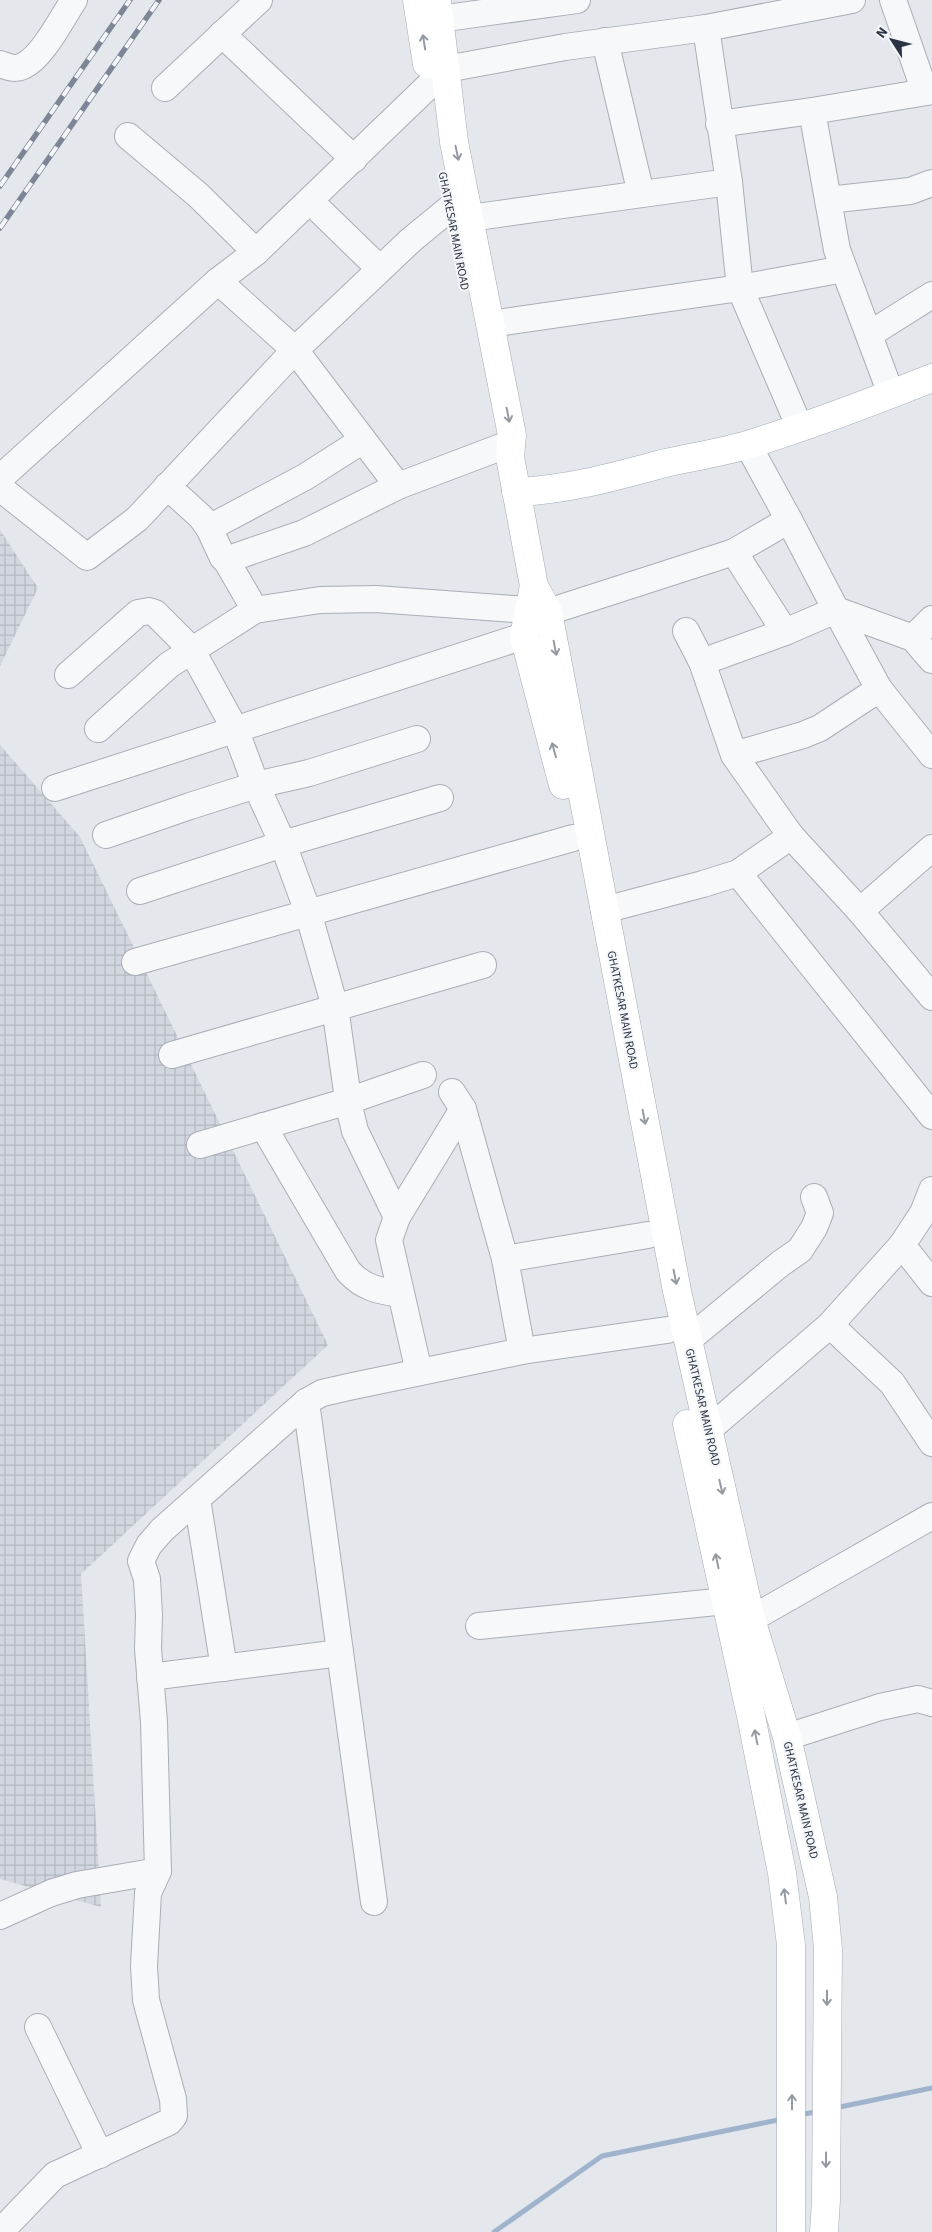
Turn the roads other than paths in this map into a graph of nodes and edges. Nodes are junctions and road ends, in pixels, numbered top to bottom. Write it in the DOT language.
graph roads {
  1 [pos="74,0"];
  2 [pos="259,0"];
  3 [pos="417,0"];
  4 [pos="577,0"];
  5 [pos="852,0"];
  6 [pos="893,0"];
  7 [pos="438,10"];
  8 [pos="706,28"];
  9 [pos="222,34"];
  10 [pos="605,41"];
  11 [pos="0,64"];
  12 [pos="438,76"];
  13 [pos="165,88"];
  14 [pos="928,91"];
  15 [pos="812,111"];
  16 [pos="719,124"];
  17 [pos="128,136"];
  18 [pos="354,159"];
  19 [pos="729,182"];
  20 [pos="932,183"];
  21 [pos="641,194"];
  22 [pos="310,200"];
  23 [pos="828,200"];
  24 [pos="460,213"];
  25 [pos="256,252"];
  26 [pos="380,269"];
  27 [pos="844,269"];
  28 [pos="218,281"];
  29 [pos="740,288"];
  30 [pos="932,295"];
  31 [pos="490,324"];
  32 [pos="870,334"];
  33 [pos="295,350"];
  34 [pos="932,378"];
  35 [pos="891,394"];
  36 [pos="800,428"];
  37 [pos="363,440"];
  38 [pos="748,445"];
  39 [pos="505,452"];
  40 [pos="167,486"];
  41 [pos="398,486"];
  42 [pos="2,491"];
  43 [pos="516,492"];
  44 [pos="789,520"];
  45 [pos="210,528"];
  46 [pos="734,552"];
  47 [pos="226,560"];
  48 [pos="255,610"];
  49 [pos="836,610"];
  50 [pos="534,611"];
  51 [pos="932,619"];
  52 [pos="686,631"];
  53 [pos="785,632"];
  54 [pos="912,638"];
  55 [pos="191,649"];
  56 [pos="932,660"];
  57 [pos="702,662"];
  58 [pos="68,674"];
  59 [pos="879,689"];
  60 [pos="98,729"];
  61 [pos="235,729"];
  62 [pos="417,739"];
  63 [pos="734,755"];
  64 [pos="932,756"];
  65 [pos="256,785"];
  66 [pos="55,788"];
  67 [pos="440,798"];
  68 [pos="106,835"];
  69 [pos="791,836"];
  70 [pos="573,838"];
  71 [pos="283,844"];
  72 [pos="932,848"];
  73 [pos="738,873"];
  74 [pos="140,891"];
  75 [pos="595,911"];
  76 [pos="860,911"];
  77 [pos="308,912"];
  78 [pos="135,962"];
  79 [pos="483,965"];
  80 [pos="932,996"];
  81 [pos="335,1007"];
  82 [pos="172,1055"];
  83 [pos="423,1075"];
  84 [pos="348,1100"];
  85 [pos="932,1116"];
  86 [pos="263,1126"];
  87 [pos="200,1145"];
  88 [pos="932,1190"];
  89 [pos="814,1197"];
  90 [pos="397,1217"];
  91 [pos="648,1235"];
  92 [pos="902,1245"];
  93 [pos="504,1259"];
  94 [pos="932,1283"];
  95 [pos="401,1294"];
  96 [pos="830,1325"];
  97 [pos="678,1335"];
  98 [pos="522,1351"];
  99 [pos="419,1372"];
  100 [pos="306,1402"];
  101 [pos="708,1430"];
  102 [pos="932,1443"];
  103 [pos="197,1499"];
  104 [pos="932,1516"];
  105 [pos="736,1615"];
  106 [pos="480,1626"];
  107 [pos="340,1653"];
  108 [pos="224,1668"];
  109 [pos="150,1677"];
  110 [pos="932,1703"];
  111 [pos="787,1737"];
  112 [pos="153,1882"];
  113 [pos="374,1902"];
  114 [pos="0,1916"];
  115 [pos="38,2027"];
  116 [pos="100,2154"];
  117 [pos="6,2229"];
  118 [pos="791,2232"];
  119 [pos="824,2232"];
  1 -- 11 [label="street"];
  2 -- 9 [label="street"];
  12 -- 3 [label="main road, GHATKESAR MAIN ROAD, one-way"];
  4 -- 7 [label="street"];
  5 -- 8 [label="street"];
  6 -- 14 [label="street"];
  7 -- 12 [label="main road, GHATKESAR MAIN ROAD"];
  8 -- 10 [label="street"];
  8 -- 16 [label="street"];
  9 -- 13 [label="street"];
  9 -- 18 [label="street"];
  10 -- 12 [label="street"];
  10 -- 21 [label="street"];
  12 -- 18 [label="street"];
  12 -- 24 [label="main road, GHATKESAR MAIN ROAD"];
  14 -- 15 [label="street"];
  15 -- 16 [label="street"];
  15 -- 23 [label="street"];
  16 -- 19 [label="street"];
  17 -- 25 [label="street"];
  18 -- 22 [label="street"];
  19 -- 21 [label="street"];
  19 -- 29 [label="street"];
  20 -- 23 [label="street"];
  21 -- 24 [label="street"];
  22 -- 25 [label="street"];
  22 -- 26 [label="street"];
  23 -- 27 [label="street"];
  24 -- 26 [label="street"];
  24 -- 31 [label="main road, GHATKESAR MAIN ROAD"];
  24 -- 39 [label="main road, GHATKESAR MAIN ROAD"];
  25 -- 28 [label="street"];
  26 -- 33 [label="street"];
  27 -- 29 [label="street"];
  27 -- 32 [label="street"];
  28 -- 33 [label="street"];
  28 -- 42 [label="street"];
  29 -- 31 [label="street"];
  29 -- 36 [label="street"];
  30 -- 32 [label="street"];
  31 -- 39 [label="main road, GHATKESAR MAIN ROAD, one-way"];
  32 -- 35 [label="street"];
  33 -- 37 [label="street"];
  33 -- 40 [label="street"];
  34 -- 35 [label="main road"];
  35 -- 36 [label="main road"];
  36 -- 38 [label="main road"];
  37 -- 41 [label="street"];
  37 -- 45 [label="street"];
  38 -- 43 [label="main road"];
  38 -- 44 [label="street"];
  39 -- 41 [label="street"];
  39 -- 43 [label="main road, GHATKESAR MAIN ROAD"];
  40 -- 42 [label="street"];
  40 -- 45 [label="street"];
  41 -- 47 [label="street"];
  43 -- 50 [label="main road, GHATKESAR MAIN ROAD"];
  44 -- 46 [label="street"];
  44 -- 49 [label="street"];
  45 -- 47 [label="street"];
  46 -- 50 [label="street"];
  46 -- 53 [label="street"];
  47 -- 48 [label="street"];
  48 -- 50 [label="street"];
  48 -- 55 [label="street"];
  49 -- 53 [label="street"];
  49 -- 54 [label="street"];
  49 -- 59 [label="street"];
  50 -- 61 [label="street"];
  70 -- 50 [label="main road, GHATKESAR MAIN ROAD, one-way"];
  50 -- 75 [label="main road, GHATKESAR MAIN ROAD, one-way"];
  51 -- 54 [label="street"];
  52 -- 57 [label="street"];
  53 -- 57 [label="street"];
  54 -- 56 [label="street"];
  55 -- 58 [label="street"];
  55 -- 60 [label="street"];
  55 -- 61 [label="street"];
  57 -- 63 [label="street"];
  59 -- 63 [label="street"];
  59 -- 64 [label="street"];
  61 -- 65 [label="street"];
  61 -- 66 [label="street"];
  62 -- 65 [label="street"];
  63 -- 69 [label="street"];
  65 -- 68 [label="street"];
  65 -- 71 [label="street"];
  67 -- 71 [label="street"];
  69 -- 73 [label="street"];
  69 -- 76 [label="street"];
  70 -- 75 [label="main road, GHATKESAR MAIN ROAD"];
  70 -- 77 [label="street"];
  71 -- 74 [label="street"];
  71 -- 77 [label="street"];
  72 -- 76 [label="street"];
  73 -- 75 [label="street"];
  73 -- 85 [label="street"];
  75 -- 91 [label="main road, GHATKESAR MAIN ROAD"];
  75 -- 97 [label="main road, GHATKESAR MAIN ROAD, one-way"];
  76 -- 80 [label="street"];
  77 -- 78 [label="street"];
  77 -- 81 [label="street"];
  79 -- 81 [label="street"];
  81 -- 82 [label="street"];
  81 -- 84 [label="street"];
  83 -- 84 [label="street"];
  84 -- 86 [label="street"];
  84 -- 90 [label="street"];
  86 -- 87 [label="street"];
  86 -- 95 [label="street"];
  88 -- 92 [label="street"];
  89 -- 97 [label="street"];
  90 -- 93 [label="street"];
  90 -- 95 [label="street"];
  91 -- 93 [label="street"];
  91 -- 97 [label="main road, GHATKESAR MAIN ROAD"];
  92 -- 94 [label="street"];
  92 -- 96 [label="street"];
  93 -- 98 [label="street"];
  95 -- 99 [label="street"];
  96 -- 101 [label="street"];
  96 -- 102 [label="street"];
  97 -- 98 [label="street"];
  97 -- 101 [label="main road, GHATKESAR MAIN ROAD"];
  105 -- 97 [label="main road, GHATKESAR MAIN ROAD, one-way"];
  98 -- 99 [label="street"];
  99 -- 100 [label="street"];
  100 -- 103 [label="street"];
  100 -- 107 [label="street"];
  101 -- 105 [label="main road, GHATKESAR MAIN ROAD, one-way"];
  103 -- 108 [label="street"];
  103 -- 109 [label="street"];
  104 -- 105 [label="street"];
  105 -- 106 [label="street"];
  105 -- 111 [label="main road, GHATKESAR MAIN ROAD"];
  118 -- 105 [label="main road, GHATKESAR MAIN ROAD, one-way"];
  107 -- 108 [label="street"];
  107 -- 113 [label="street"];
  108 -- 109 [label="street"];
  109 -- 112 [label="street"];
  110 -- 111 [label="street"];
  111 -- 119 [label="main road, GHATKESAR MAIN ROAD, one-way"];
  112 -- 114 [label="street"];
  112 -- 116 [label="street"];
  115 -- 116 [label="street"];
  116 -- 117 [label="street"];
}
